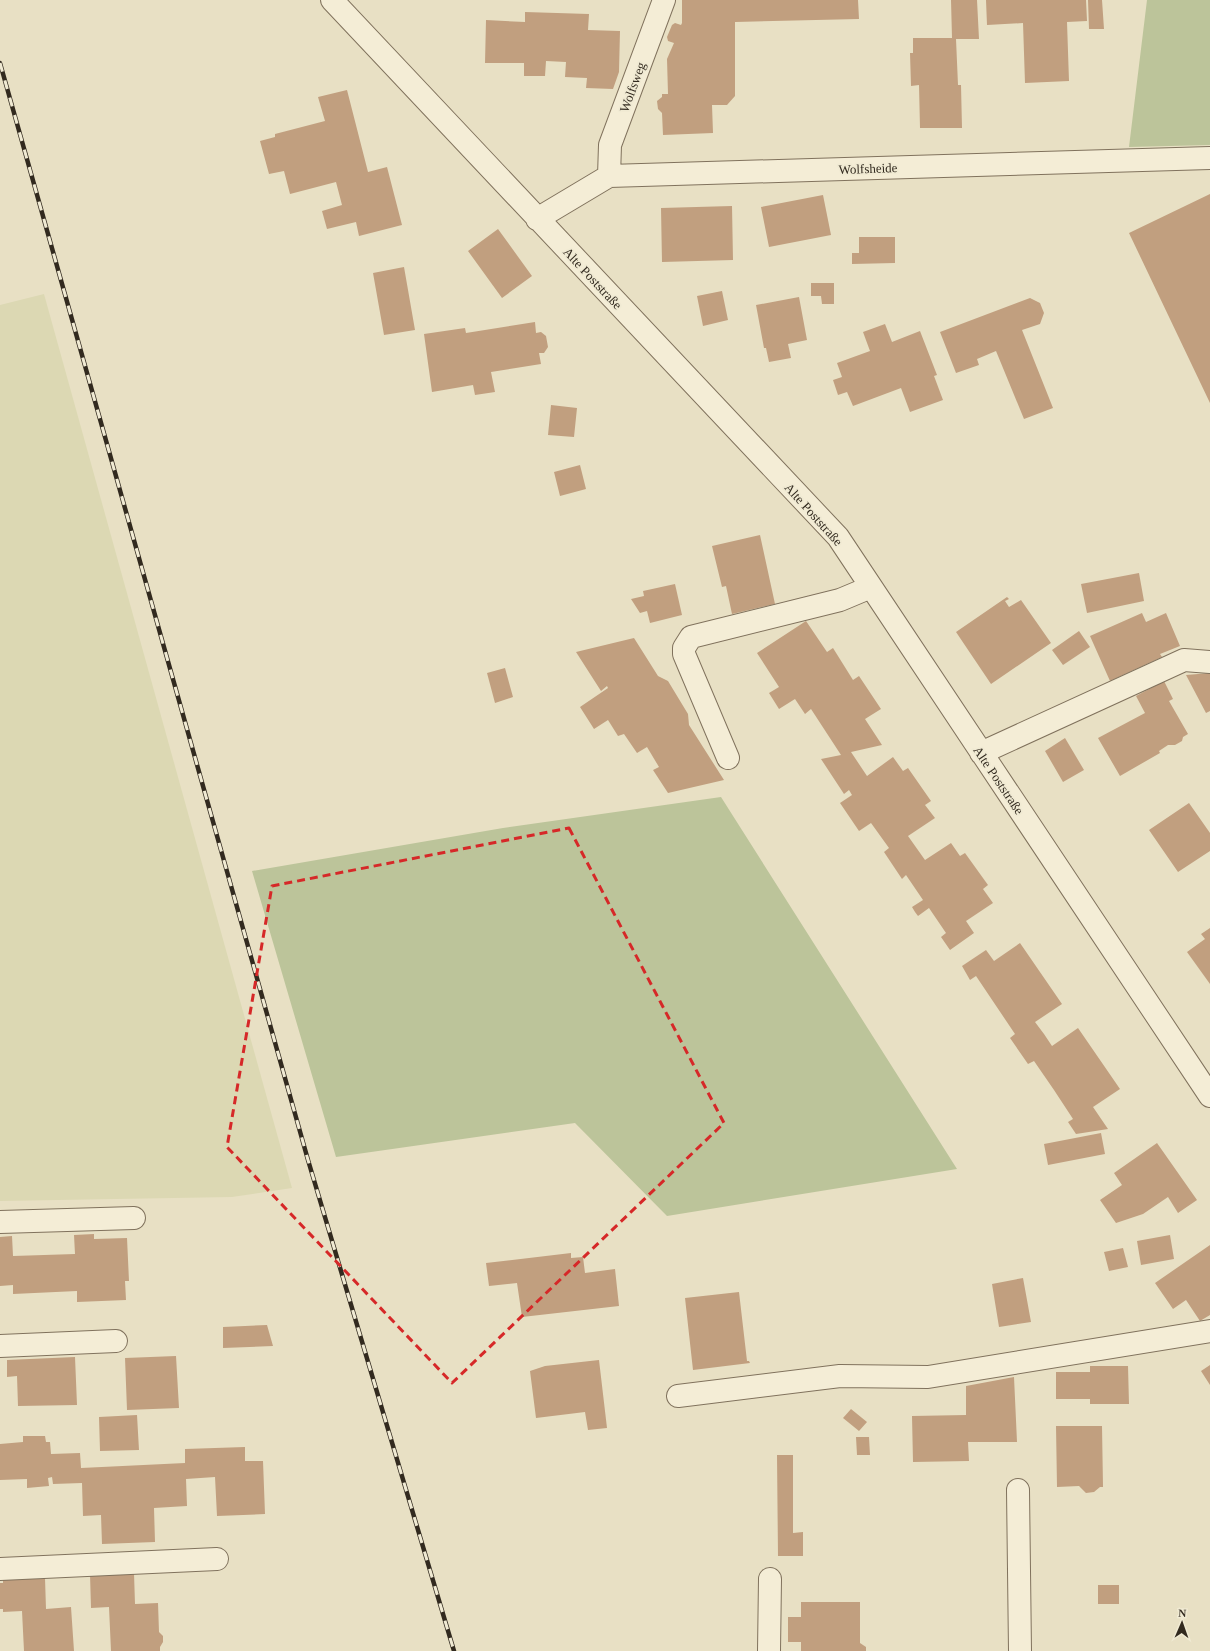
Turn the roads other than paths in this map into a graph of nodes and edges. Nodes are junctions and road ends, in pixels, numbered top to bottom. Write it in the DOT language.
graph roads {
  1 [pos="332,0"];
  2 [pos="664,0"];
  3 [pos="1210,158"];
  4 [pos="609,176"];
  5 [pos="537,219"];
  6 [pos="871,587"];
  7 [pos="1210,662"];
  8 [pos="981,753"];
  9 [pos="728,758"];
  10 [pos="1210,1096"];
  11 [pos="134,1218"];
  12 [pos="0,1222"];
  13 [pos="1210,1331"];
  14 [pos="116,1341"];
  15 [pos="0,1346"];
  16 [pos="678,1396"];
  17 [pos="1018,1490"];
  18 [pos="217,1559"];
  19 [pos="0,1569"];
  20 [pos="770,1578"];
  21 [pos="769,1651"];
  22 [pos="1020,1651"];
  1 -- 5 [label="street, Alte Poststraße"];
  2 -- 4 [label="street, Wolfsweg"];
  3 -- 4 [label="street, Wolfsheide"];
  4 -- 5 [label="street, Wolfsheide"];
  5 -- 6 [label="street, Alte Poststraße"];
  6 -- 8 [label="street, Alte Poststraße"];
  6 -- 9 [label="street"];
  7 -- 8 [label="street"];
  8 -- 10 [label="street, Alte Poststraße"];
  11 -- 12 [label="street"];
  13 -- 16 [label="street"];
  14 -- 15 [label="street"];
  17 -- 22 [label="street"];
  18 -- 19 [label="street"];
  20 -- 21 [label="street"];
}
